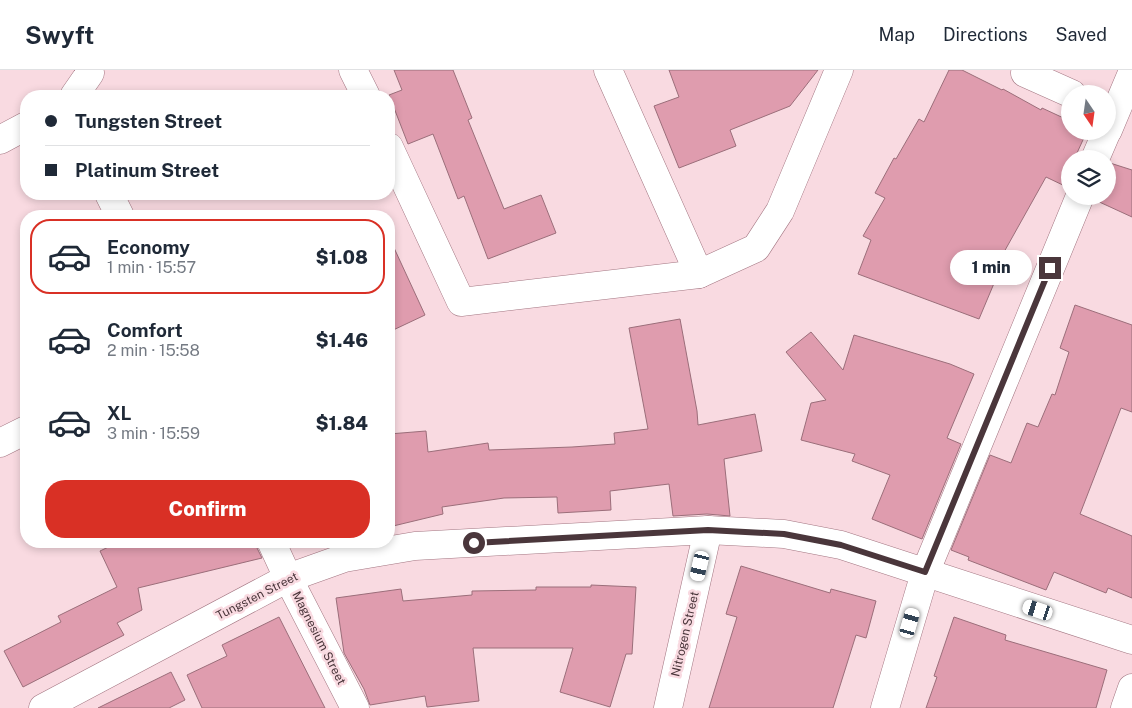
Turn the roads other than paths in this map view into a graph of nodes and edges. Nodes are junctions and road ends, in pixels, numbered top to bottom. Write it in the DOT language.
graph roads {
  1 [pos="89,70"];
  2 [pos="353,70"];
  3 [pos="608,70"];
  4 [pos="839,70"];
  5 [pos="1025,73"];
  6 [pos="1132,73"];
  7 [pos="1061,89"];
  8 [pos="78,90"];
  9 [pos="363,90"];
  10 [pos="1116,106"];
  11 [pos="20,129"];
  12 [pos="0,140"];
  13 [pos="395,159"];
  14 [pos="1076,205"];
  15 [pos="699,274"];
  16 [pos="20,433"];
  17 [pos="0,443"];
  18 [pos="708,530"];
  19 [pos="274,548"];
  20 [pos="925,572"];
  21 [pos="288,578"];
  22 [pos="1132,640"];
  23 [pos="1132,688"];
  24 [pos="43,708"];
  25 [pos="355,708"];
  26 [pos="668,708"];
  27 [pos="885,708"];
  28 [pos="1125,708"];
  1 -- 8 [label="street"];
  2 -- 9 [label="street"];
  3 -- 15 [label="street"];
  4 -- 15 [label="street"];
  5 -- 7 [label="street"];
  6 -- 10 [label="street"];
  11 -- 12 [label="street"];
  13 -- 15 [label="street"];
  14 -- 20 [label="street"];
  16 -- 17 [label="street"];
  18 -- 20 [label="street, Tungsten Street"];
  18 -- 21 [label="street, Tungsten Street"];
  18 -- 26 [label="street, Nitrogen Street"];
  19 -- 21 [label="street, Magnesium Street"];
  20 -- 22 [label="street, Tungsten Street"];
  20 -- 27 [label="street"];
  21 -- 24 [label="street, Tungsten Street"];
  21 -- 25 [label="street, Magnesium Street"];
  23 -- 28 [label="street"];
}
